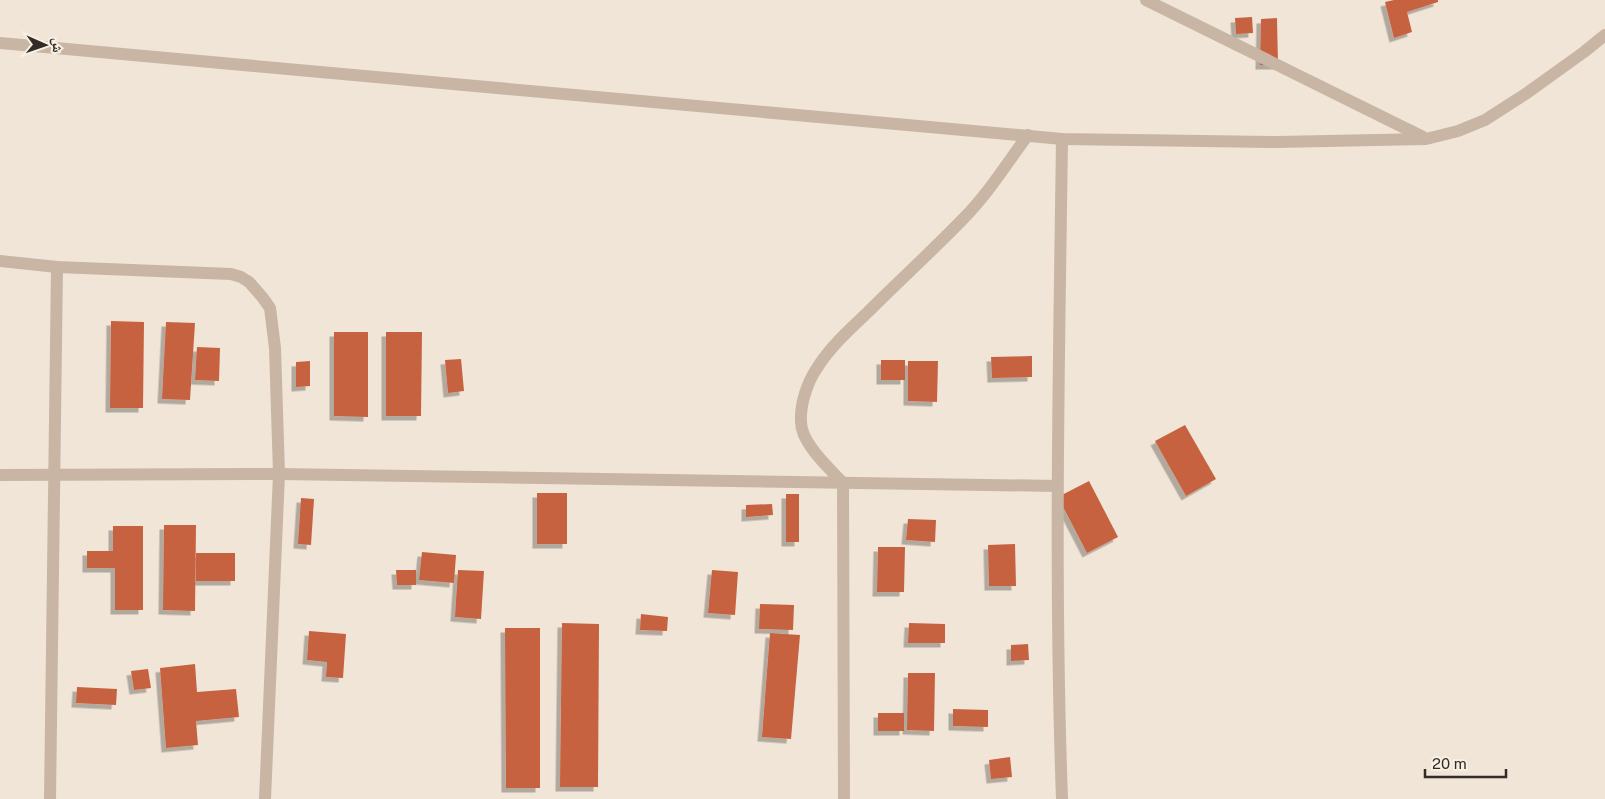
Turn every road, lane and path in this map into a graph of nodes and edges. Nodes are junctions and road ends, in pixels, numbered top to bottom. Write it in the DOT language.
graph roads {
  1 [pos="1146,0"];
  2 [pos="1605,35"];
  3 [pos="0,42"];
  4 [pos="1028,135"];
  5 [pos="1426,138"];
  6 [pos="1062,139"];
  7 [pos="0,261"];
  8 [pos="57,266"];
  9 [pos="279,474"];
  10 [pos="0,475"];
  11 [pos="56,475"];
  12 [pos="843,484"];
  13 [pos="1057,486"];
  14 [pos="50,799"];
  15 [pos="265,799"];
  16 [pos="844,799"];
  17 [pos="1062,799"];
  1 -- 5 [label="street"];
  2 -- 5 [label="street"];
  3 -- 4 [label="street"];
  4 -- 6 [label="street"];
  4 -- 12 [label="street"];
  5 -- 6 [label="street"];
  6 -- 13 [label="street"];
  7 -- 8 [label="street"];
  8 -- 9 [label="street"];
  8 -- 11 [label="street"];
  9 -- 11 [label="street"];
  9 -- 12 [label="street"];
  9 -- 15 [label="street"];
  10 -- 11 [label="street"];
  11 -- 14 [label="street"];
  12 -- 13 [label="street"];
  12 -- 16 [label="street"];
  13 -- 17 [label="street"];
}
